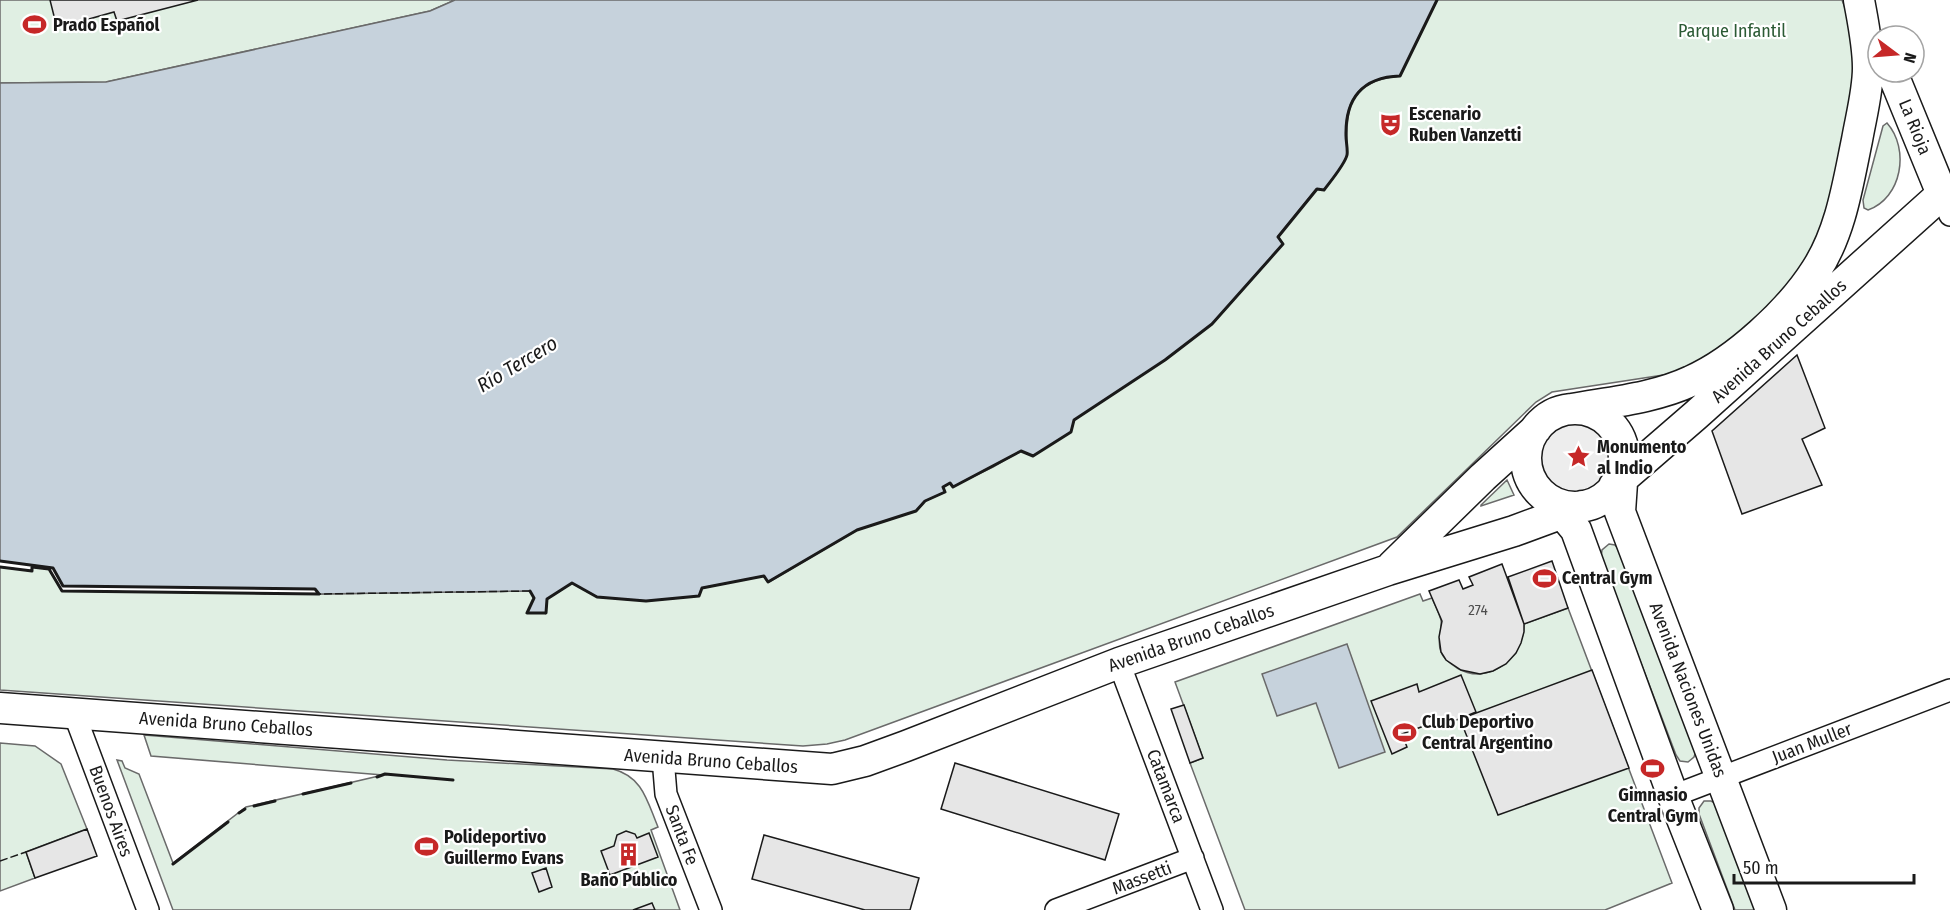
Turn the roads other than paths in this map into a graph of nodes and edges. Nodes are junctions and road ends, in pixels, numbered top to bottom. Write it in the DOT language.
graph roads {
  1 [pos="1858,0"];
  2 [pos="1863,0"];
  3 [pos="1873,24"];
  4 [pos="1897,84"];
  5 [pos="1947,200"];
  6 [pos="1572,409"];
  7 [pos="1536,429"];
  8 [pos="1620,478"];
  9 [pos="1566,507"];
  10 [pos="1388,570"];
  11 [pos="1119,663"];
  12 [pos="1950,690"];
  13 [pos="0,708"];
  14 [pos="74,713"];
  15 [pos="663,758"];
  16 [pos="1721,778"];
  17 [pos="1673,796"];
  18 [pos="1193,858"];
  19 [pos="148,910"];
  20 [pos="711,910"];
  21 [pos="1056,910"];
  22 [pos="1212,910"];
  23 [pos="1718,910"];
  24 [pos="1771,910"];
  1 -- 6 [label="main road, Avenida Bruno Ceballos"];
  2 -- 3 [label="main road"];
  4 -- 5 [label="main road, La Rioja"];
  5 -- 8 [label="main road, Avenida Bruno Ceballos"];
  6 -- 7 [label="main road"];
  6 -- 8 [label="main road"];
  7 -- 9 [label="main road"];
  7 -- 10 [label="main road, Avenida Bruno Ceballos"];
  8 -- 9 [label="main road"];
  8 -- 16 [label="main road, Avenida Naciones Unidas"];
  9 -- 10 [label="main road, Avenida Bruno Ceballos"];
  9 -- 17 [label="main road"];
  10 -- 11 [label="main road, Avenida Bruno Ceballos"];
  11 -- 15 [label="main road, Avenida Bruno Ceballos"];
  11 -- 18 [label="street, Catamarca"];
  12 -- 16 [label="street, Juan Muller"];
  13 -- 14 [label="main road, Avenida Bruno Ceballos"];
  14 -- 15 [label="main road, Avenida Bruno Ceballos"];
  14 -- 19 [label="street, Buenos Aires"];
  15 -- 20 [label="street, Santa Fe"];
  16 -- 17 [label="street, Juan Muller"];
  16 -- 24 [label="main road, Avenida Naciones Unidas"];
  17 -- 23 [label="main road"];
  18 -- 21 [label="street, Massetti"];
  18 -- 22 [label="street, Catamarca"];
}
